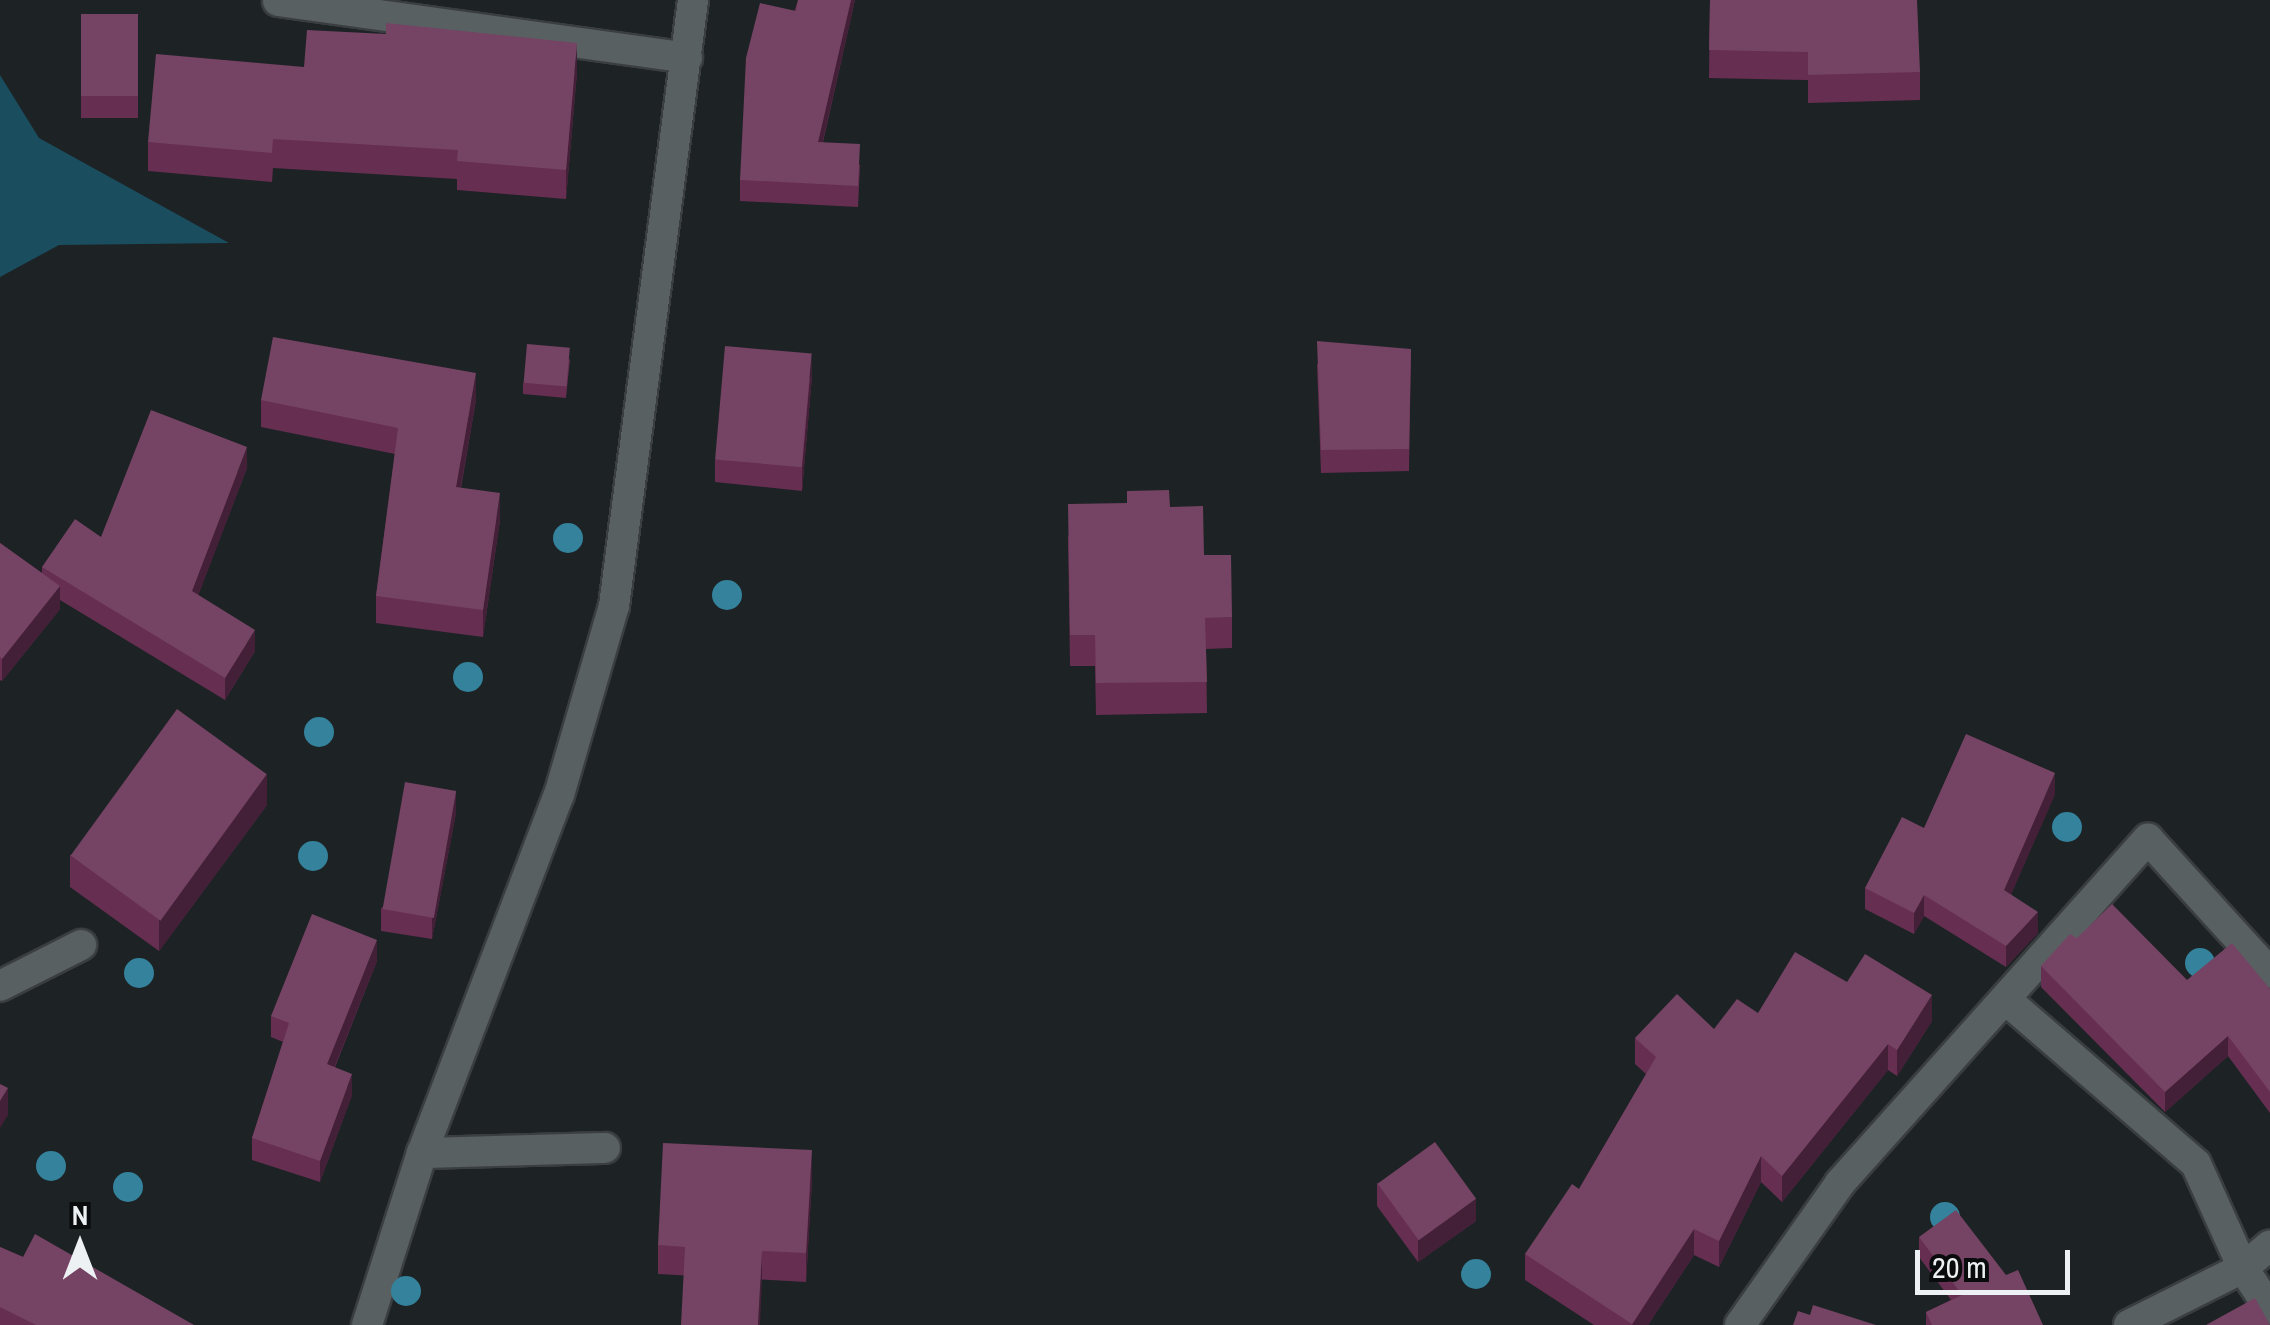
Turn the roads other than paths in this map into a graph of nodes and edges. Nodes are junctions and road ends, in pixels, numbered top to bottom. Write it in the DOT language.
graph roads {
  1 [pos="693,0"];
  2 [pos="278,1"];
  3 [pos="687,58"];
  4 [pos="80,944"];
  5 [pos="2270,973"];
  6 [pos="0,986"];
  7 [pos="2005,999"];
  8 [pos="605,1148"];
  9 [pos="422,1153"];
  10 [pos="2270,1245"];
  11 [pos="2243,1268"];
  12 [pos="2270,1308"];
  13 [pos="367,1325"];
  14 [pos="1740,1325"];
  15 [pos="2130,1325"];
  1 -- 3 [label="street"];
  2 -- 3 [label="street"];
  3 -- 9 [label="street"];
  4 -- 6 [label="street"];
  5 -- 7 [label="street"];
  7 -- 11 [label="street"];
  7 -- 14 [label="street"];
  8 -- 9 [label="street"];
  9 -- 13 [label="street"];
  10 -- 11 [label="street"];
  11 -- 12 [label="street"];
  11 -- 15 [label="street"];
}
